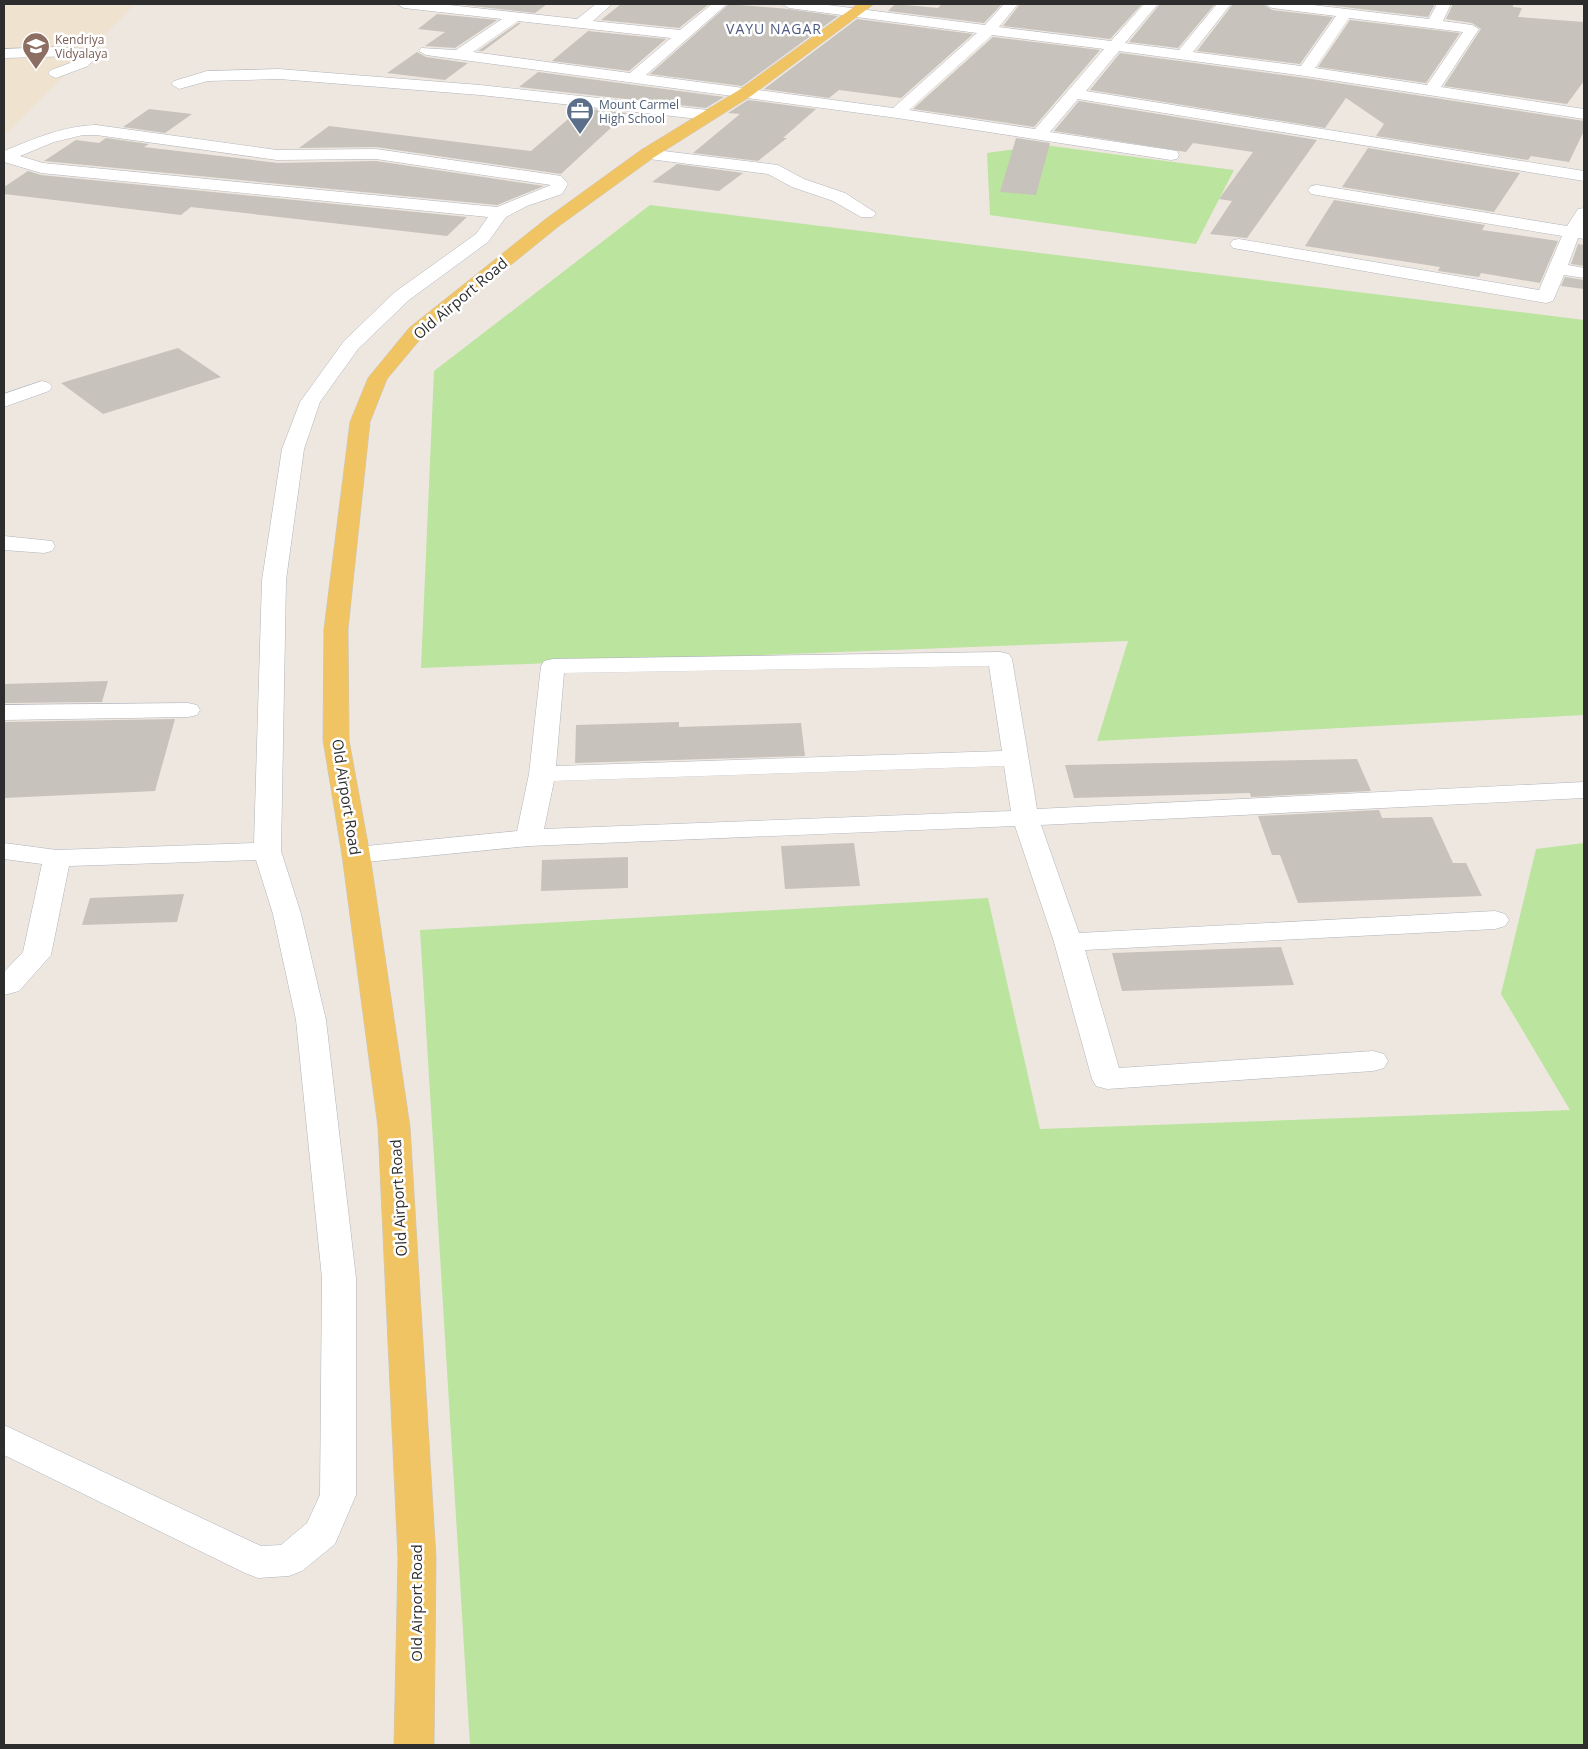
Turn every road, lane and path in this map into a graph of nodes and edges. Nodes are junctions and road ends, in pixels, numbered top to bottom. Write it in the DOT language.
graph roads {
  1 [pos="404,4"];
  2 [pos="605,4"];
  3 [pos="720,4"];
  4 [pos="789,4"];
  5 [pos="1011,4"];
  6 [pos="1151,4"];
  7 [pos="1224,4"];
  8 [pos="1272,4"];
  9 [pos="1444,4"];
  10 [pos="863,8"];
  11 [pos="1346,12"];
  12 [pos="516,16"];
  13 [pos="579,24"];
  14 [pos="1434,24"];
  15 [pos="990,28"];
  16 [pos="683,35"];
  17 [pos="1114,46"];
  18 [pos="426,51"];
  19 [pos="4,54"];
  20 [pos="1184,54"];
  21 [pos="459,55"];
  22 [pos="1305,71"];
  23 [pos="56,73"];
  24 [pos="634,78"];
  25 [pos="179,84"];
  26 [pos="1432,90"];
  27 [pos="745,94"];
  28 [pos="1076,94"];
  29 [pos="897,113"];
  30 [pos="1584,114"];
  31 [pos="708,115"];
  32 [pos="1039,134"];
  33 [pos="647,154"];
  34 [pos="1171,155"];
  35 [pos="5,157"];
  36 [pos="1584,176"];
  37 [pos="1317,190"];
  38 [pos="500,213"];
  39 [pos="867,213"];
  40 [pos="1584,213"];
  41 [pos="1578,233"];
  42 [pos="1239,244"];
  43 [pos="1556,268"];
  44 [pos="1584,272"];
  45 [pos="42,387"];
  46 [pos="4,401"];
  47 [pos="4,543"];
  48 [pos="44,546"];
  49 [pos="188,710"];
  50 [pos="4,713"];
  51 [pos="1017,758"];
  52 [pos="542,774"];
  53 [pos="1584,790"];
  54 [pos="1026,818"];
  55 [pos="529,838"];
  56 [pos="4,851"];
  57 [pos="267,851"];
  58 [pos="356,854"];
  59 [pos="57,858"];
  60 [pos="1495,920"];
  61 [pos="1068,942"];
  62 [pos="4,986"];
  63 [pos="1373,1061"];
  64 [pos="4,1439"];
  65 [pos="414,1745"];
  1 -- 12 [label="street"];
  2 -- 13 [label="street"];
  3 -- 16 [label="street"];
  4 -- 10 [label="street"];
  5 -- 15 [label="street"];
  6 -- 17 [label="street"];
  7 -- 20 [label="street"];
  8 -- 11 [label="street"];
  9 -- 14 [label="street"];
  10 -- 15 [label="street"];
  10 -- 27 [label="main road, Old Airport Road"];
  11 -- 14 [label="street"];
  11 -- 22 [label="street"];
  12 -- 13 [label="street"];
  12 -- 21 [label="street"];
  13 -- 16 [label="street"];
  14 -- 26 [label="street"];
  15 -- 17 [label="street"];
  15 -- 29 [label="street"];
  16 -- 24 [label="street"];
  17 -- 20 [label="street"];
  17 -- 28 [label="street"];
  18 -- 21 [label="street"];
  19 -- 23 [label="street"];
  20 -- 22 [label="street"];
  21 -- 24 [label="street"];
  22 -- 26 [label="street"];
  24 -- 27 [label="street"];
  25 -- 31 [label="street"];
  26 -- 30 [label="street"];
  27 -- 29 [label="street"];
  27 -- 31 [label="main road, Old Airport Road"];
  28 -- 32 [label="street"];
  28 -- 36 [label="street"];
  29 -- 32 [label="street"];
  31 -- 33 [label="main road, Old Airport Road"];
  32 -- 34 [label="street"];
  33 -- 39 [label="street"];
  33 -- 58 [label="main road, Old Airport Road"];
  35 -- 38 [label="street"];
  35 -- 38 [label="street"];
  37 -- 41 [label="street"];
  38 -- 57 [label="street"];
  40 -- 41 [label="street"];
  41 -- 43 [label="street"];
  42 -- 43 [label="street"];
  43 -- 44 [label="street"];
  45 -- 46 [label="street"];
  47 -- 48 [label="street"];
  49 -- 50 [label="street"];
  51 -- 52 [label="street"];
  51 -- 52 [label="street"];
  51 -- 54 [label="street"];
  52 -- 55 [label="street"];
  53 -- 54 [label="street"];
  54 -- 55 [label="street"];
  54 -- 61 [label="street"];
  55 -- 58 [label="street"];
  56 -- 59 [label="street"];
  57 -- 59 [label="street"];
  57 -- 64 [label="street"];
  58 -- 65 [label="main road, Old Airport Road"];
  59 -- 62 [label="street"];
  60 -- 61 [label="street"];
  61 -- 63 [label="street"];
}
